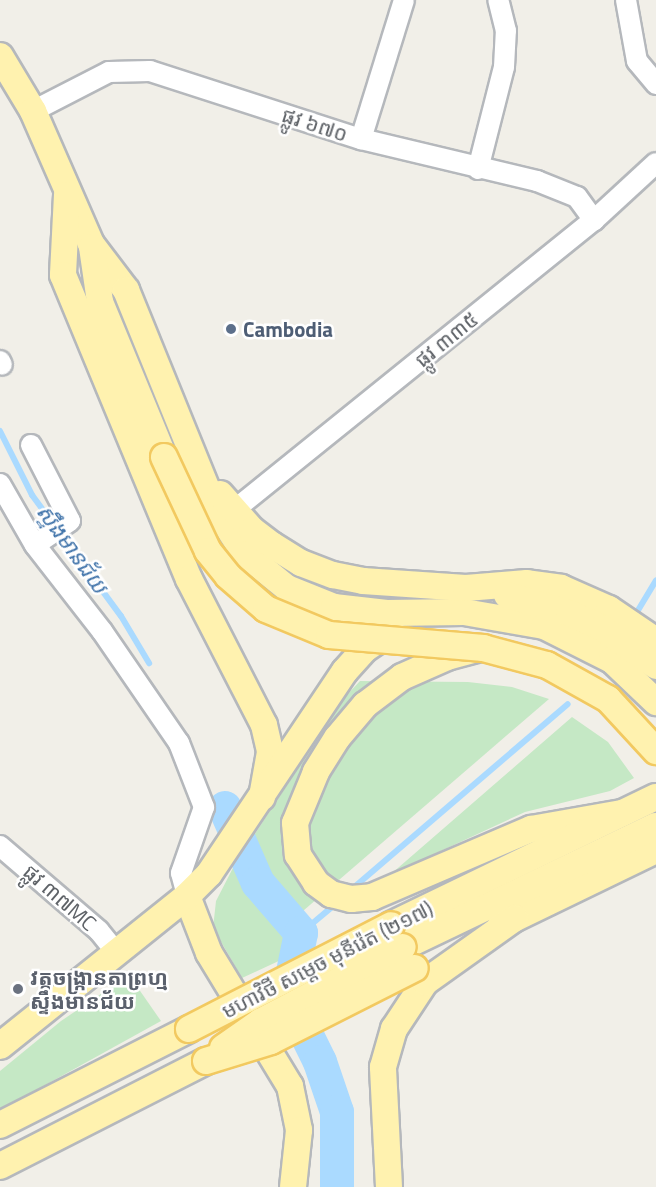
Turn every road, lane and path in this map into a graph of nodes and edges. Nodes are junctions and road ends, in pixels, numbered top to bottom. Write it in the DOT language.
graph roads {
  1 [pos="404,0"];
  2 [pos="498,0"];
  3 [pos="626,0"];
  4 [pos="0,56"];
  5 [pos="656,84"];
  6 [pos="0,92"];
  7 [pos="33,111"];
  8 [pos="361,139"];
  9 [pos="656,163"];
  10 [pos="478,169"];
  11 [pos="67,189"];
  12 [pos="594,220"];
  13 [pos="91,244"];
  14 [pos="31,445"];
  15 [pos="197,466"];
  16 [pos="0,484"];
  17 [pos="234,511"];
  18 [pos="40,542"];
  19 [pos="465,600"];
  20 [pos="656,641"];
  21 [pos="483,648"];
  22 [pos="656,666"];
  23 [pos="656,702"];
  24 [pos="656,751"];
  25 [pos="656,797"];
  26 [pos="257,806"];
  27 [pos="622,813"];
  28 [pos="656,826"];
  29 [pos="0,846"];
  30 [pos="656,850"];
  31 [pos="656,864"];
  32 [pos="624,866"];
  33 [pos="188,896"];
  34 [pos="515,918"];
  35 [pos="116,952"];
  36 [pos="409,958"];
  37 [pos="0,1046"];
  38 [pos="0,1125"];
  39 [pos="0,1166"];
  40 [pos="293,1187"];
  41 [pos="389,1187"];
  1 -- 8 [label="street"];
  2 -- 10 [label="street"];
  3 -- 5 [label="street"];
  4 -- 7 [label="main road"];
  6 -- 7 [label="main road"];
  7 -- 8 [label="street, ផ្លូវ ៦៧០"];
  7 -- 11 [label="main road"];
  8 -- 10 [label="street, ផ្លូវ ៦៧០"];
  9 -- 12 [label="street, ផ្លូវ ៣៣៥"];
  10 -- 12 [label="street, ផ្លូវ ៦៧០"];
  11 -- 13 [label="main road"];
  11 -- 26 [label="main road"];
  12 -- 17 [label="street, ផ្លូវ ៣៣៥"];
  13 -- 15 [label="main road"];
  13 -- 21 [label="main road, bridge"];
  14 -- 18 [label="street"];
  15 -- 17 [label="main road"];
  15 -- 19 [label="main road"];
  16 -- 18 [label="street"];
  17 -- 19 [label="main road"];
  18 -- 33 [label="street"];
  19 -- 20 [label="main road"];
  19 -- 22 [label="main road"];
  19 -- 23 [label="main road"];
  19 -- 26 [label="main road"];
  21 -- 24 [label="main road, bridge"];
  21 -- 27 [label="main road"];
  25 -- 27 [label="main road, មហាវិថី សម្តេច មុនីរ៉េត (២១៧)"];
  26 -- 33 [label="main road"];
  27 -- 38 [label="main road, មហាវិថី សម្តេច មុនីរ៉េត (២១៧), bridge"];
  28 -- 36 [label="main road"];
  29 -- 35 [label="street, ផ្លូវ ៣៧MC"];
  30 -- 32 [label="main road"];
  31 -- 32 [label="main road"];
  32 -- 34 [label="main road"];
  33 -- 35 [label="main road"];
  33 -- 40 [label="main road"];
  34 -- 36 [label="main road"];
  34 -- 41 [label="main road"];
  35 -- 37 [label="main road"];
  36 -- 39 [label="main road, bridge"];
}
